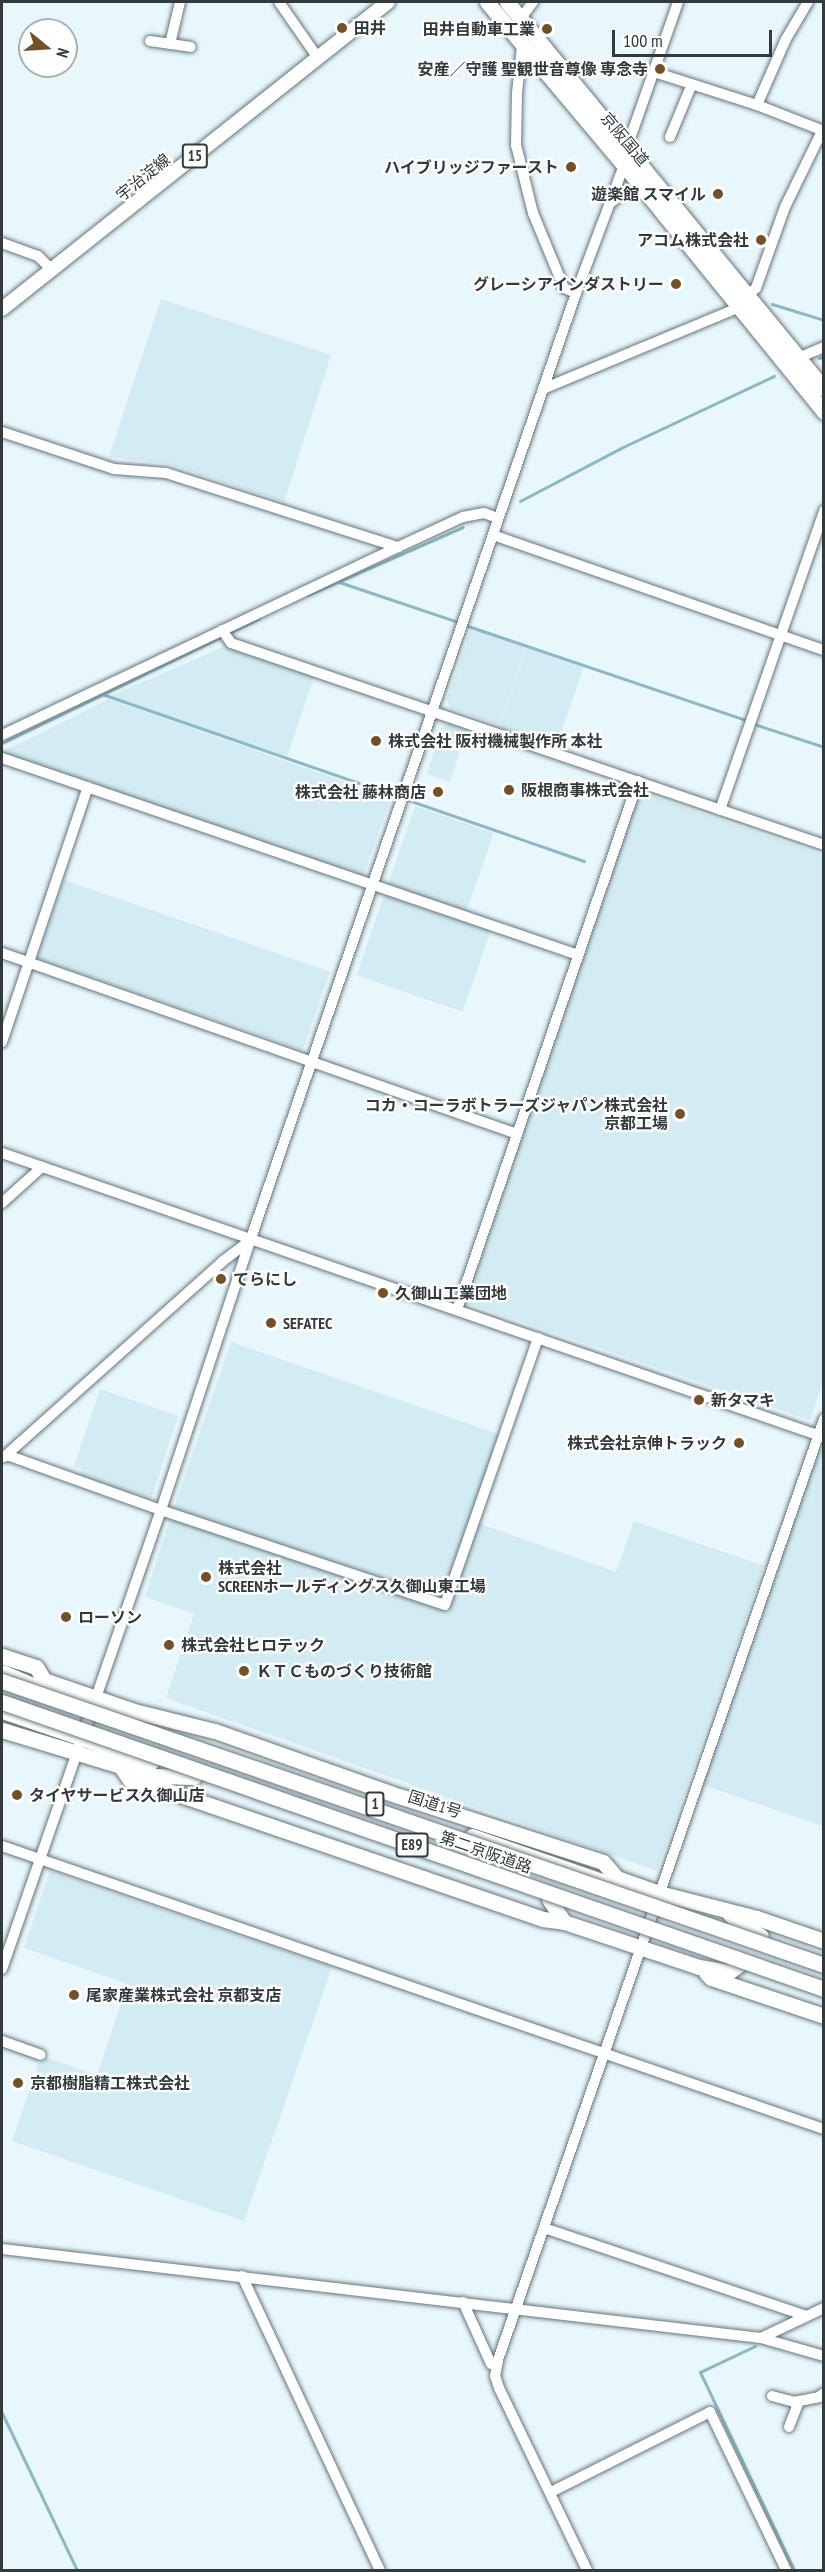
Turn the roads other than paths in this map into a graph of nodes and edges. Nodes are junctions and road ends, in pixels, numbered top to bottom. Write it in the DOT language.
graph roads {
  1 [pos="180,2"];
  2 [pos="279,2"];
  3 [pos="388,2"];
  4 [pos="487,2"];
  5 [pos="507,2"];
  6 [pos="533,2"];
  7 [pos="678,2"];
  8 [pos="808,2"];
  9 [pos="520,18"];
  10 [pos="150,41"];
  11 [pos="170,44"];
  12 [pos="522,46"];
  13 [pos="191,47"];
  14 [pos="318,58"];
  15 [pos="654,72"];
  16 [pos="692,84"];
  17 [pos="757,105"];
  18 [pos="823,131"];
  19 [pos="670,137"];
  20 [pos="625,158"];
  21 [pos="646,194"];
  22 [pos="609,204"];
  23 [pos="2,243"];
  24 [pos="52,270"];
  25 [pos="576,293"];
  26 [pos="743,302"];
  27 [pos="2,309"];
  28 [pos="824,346"];
  29 [pos="797,366"];
  30 [pos="543,389"];
  31 [pos="824,389"];
  32 [pos="824,412"];
  33 [pos="2,432"];
  34 [pos="824,511"];
  35 [pos="498,518"];
  36 [pos="493,535"];
  37 [pos="398,547"];
  38 [pos="222,630"];
  39 [pos="781,635"];
  40 [pos="824,650"];
  41 [pos="432,711"];
  42 [pos="2,735"];
  43 [pos="2,758"];
  44 [pos="638,781"];
  45 [pos="88,788"];
  46 [pos="720,810"];
  47 [pos="824,845"];
  48 [pos="373,885"];
  49 [pos="2,953"];
  50 [pos="578,955"];
  51 [pos="28,962"];
  52 [pos="2,1042"];
  53 [pos="312,1062"];
  54 [pos="517,1134"];
  55 [pos="2,1153"];
  56 [pos="42,1167"];
  57 [pos="2,1203"];
  58 [pos="250,1240"];
  59 [pos="457,1310"];
  60 [pos="538,1338"];
  61 [pos="824,1419"];
  62 [pos="821,1436"];
  63 [pos="4,1457"];
  64 [pos="162,1510"];
  65 [pos="2,1656"];
  66 [pos="2,1672"];
  67 [pos="2,1680"];
  68 [pos="44,1680"];
  69 [pos="2,1702"];
  70 [pos="95,1703"];
  71 [pos="2,1711"];
  72 [pos="171,1718"];
  73 [pos="2,1730"];
  74 [pos="190,1743"];
  75 [pos="79,1745"];
  76 [pos="121,1767"];
  77 [pos="194,1777"];
  78 [pos="2,1846"];
  79 [pos="39,1859"];
  80 [pos="581,1872"];
  81 [pos="617,1878"];
  82 [pos="658,1898"];
  83 [pos="549,1899"];
  84 [pos="727,1911"];
  85 [pos="564,1922"];
  86 [pos="646,1932"];
  87 [pos="761,1936"];
  88 [pos="824,1941"];
  89 [pos="640,1947"];
  90 [pos="824,1957"];
  91 [pos="740,1964"];
  92 [pos="824,1965"];
  93 [pos="699,1967"];
  94 [pos="2,1969"];
  95 [pos="824,1991"];
  96 [pos="824,2016"];
  97 [pos="2,2041"];
  98 [pos="41,2055"];
  99 [pos="605,2055"];
  100 [pos="824,2129"];
  101 [pos="544,2228"];
  102 [pos="2,2249"];
  103 [pos="242,2277"];
  104 [pos="463,2302"];
  105 [pos="515,2308"];
  106 [pos="824,2308"];
  107 [pos="807,2316"];
  108 [pos="761,2338"];
  109 [pos="824,2356"];
  110 [pos="491,2364"];
  111 [pos="824,2393"];
  112 [pos="772,2396"];
  113 [pos="799,2401"];
  114 [pos="789,2427"];
  115 [pos="551,2492"];
  116 [pos="380,2571"];
  117 [pos="587,2571"];
  118 [pos="786,2571"];
  1 -- 11 [label="street"];
  2 -- 14 [label="street"];
  3 -- 14 [label="main road, 宇治淀線 / 15"];
  4 -- 12 [label="highway, 京阪国道"];
  5 -- 9 [label="highway, 京阪国道"];
  6 -- 9 [label="street"];
  7 -- 15 [label="street"];
  8 -- 17 [label="street"];
  9 -- 20 [label="highway, 京阪国道"];
  10 -- 11 [label="street"];
  11 -- 13 [label="street"];
  12 -- 20 [label="highway, 京阪国道"];
  12 -- 25 [label="street"];
  14 -- 24 [label="main road, 宇治淀線 / 15"];
  15 -- 16 [label="street"];
  15 -- 20 [label="street"];
  16 -- 17 [label="street"];
  16 -- 19 [label="street"];
  17 -- 18 [label="street"];
  18 -- 26 [label="street"];
  20 -- 21 [label="highway, 京阪国道"];
  20 -- 22 [label="street"];
  20 -- 26 [label="highway, 京阪国道"];
  21 -- 22 [label="street"];
  21 -- 26 [label="highway, 京阪国道"];
  22 -- 25 [label="street"];
  23 -- 24 [label="street"];
  24 -- 27 [label="main road, 宇治淀線 / 15"];
  25 -- 30 [label="street"];
  26 -- 29 [label="highway, 京阪国道"];
  26 -- 30 [label="street"];
  28 -- 29 [label="street"];
  29 -- 31 [label="highway, 京阪国道"];
  29 -- 32 [label="highway, 京阪国道"];
  30 -- 35 [label="street"];
  33 -- 37 [label="street"];
  34 -- 39 [label="street"];
  35 -- 36 [label="street"];
  35 -- 37 [label="street"];
  36 -- 39 [label="street"];
  36 -- 41 [label="street"];
  37 -- 38 [label="street"];
  38 -- 41 [label="street"];
  38 -- 42 [label="street"];
  39 -- 40 [label="street"];
  39 -- 46 [label="street"];
  41 -- 44 [label="street"];
  41 -- 48 [label="street"];
  43 -- 45 [label="street"];
  44 -- 46 [label="street"];
  44 -- 50 [label="street"];
  45 -- 48 [label="street"];
  45 -- 51 [label="street"];
  46 -- 47 [label="street"];
  48 -- 50 [label="street"];
  48 -- 53 [label="street"];
  49 -- 51 [label="street"];
  50 -- 54 [label="street"];
  51 -- 52 [label="street"];
  51 -- 53 [label="street"];
  53 -- 54 [label="street"];
  53 -- 58 [label="street"];
  54 -- 59 [label="street"];
  55 -- 56 [label="street"];
  56 -- 57 [label="street"];
  56 -- 58 [label="street"];
  58 -- 59 [label="street"];
  58 -- 63 [label="street"];
  58 -- 64 [label="street"];
  59 -- 60 [label="street"];
  60 -- 62 [label="street"];
  60 -- 64 [label="street"];
  61 -- 62 [label="street"];
  62 -- 82 [label="street"];
  63 -- 64 [label="street"];
  64 -- 70 [label="street"];
  65 -- 68 [label="highway"];
  66 -- 68 [label="highway"];
  66 -- 70 [label="highway, 国道1号 / 1"];
  67 -- 92 [label="highway, 第二京阪道路 / E89, bridge"];
  68 -- 70 [label="highway"];
  69 -- 95 [label="highway, 第二京阪道路 / E89, bridge"];
  70 -- 72 [label="highway"];
  70 -- 74 [label="highway, 国道1号 / 1"];
  70 -- 75 [label="street"];
  71 -- 75 [label="highway, 1"];
  72 -- 74 [label="highway"];
  72 -- 81 [label="highway"];
  73 -- 75 [label="highway"];
  74 -- 80 [label="highway, 国道1号 / 1"];
  75 -- 76 [label="highway"];
  75 -- 77 [label="highway, 1"];
  75 -- 79 [label="street"];
  76 -- 77 [label="highway"];
  76 -- 85 [label="highway"];
  77 -- 83 [label="highway, 1"];
  78 -- 79 [label="street"];
  79 -- 94 [label="street"];
  79 -- 99 [label="street"];
  80 -- 81 [label="highway"];
  80 -- 82 [label="highway, 国道1号 / 1"];
  81 -- 82 [label="highway"];
  82 -- 84 [label="highway"];
  82 -- 86 [label="street"];
  82 -- 87 [label="highway, 国道1号 / 1"];
  83 -- 85 [label="highway"];
  83 -- 86 [label="highway, 1"];
  84 -- 87 [label="highway"];
  84 -- 88 [label="highway"];
  85 -- 89 [label="highway"];
  86 -- 89 [label="street"];
  86 -- 91 [label="highway, 1"];
  87 -- 90 [label="highway, 国道1号 / 1"];
  89 -- 93 [label="highway"];
  89 -- 99 [label="street"];
  91 -- 93 [label="highway"];
  91 -- 95 [label="highway, 1"];
  93 -- 96 [label="highway"];
  97 -- 98 [label="street"];
  99 -- 100 [label="street"];
  99 -- 101 [label="street"];
  101 -- 105 [label="street"];
  101 -- 107 [label="street"];
  102 -- 103 [label="street"];
  103 -- 104 [label="street"];
  103 -- 116 [label="street"];
  104 -- 105 [label="street"];
  104 -- 110 [label="street"];
  105 -- 108 [label="street"];
  105 -- 115 [label="street"];
  106 -- 107 [label="street"];
  107 -- 108 [label="street"];
  108 -- 109 [label="street"];
  111 -- 113 [label="street"];
  112 -- 113 [label="street"];
  113 -- 114 [label="street"];
  115 -- 117 [label="street"];
  115 -- 118 [label="street"];
}
